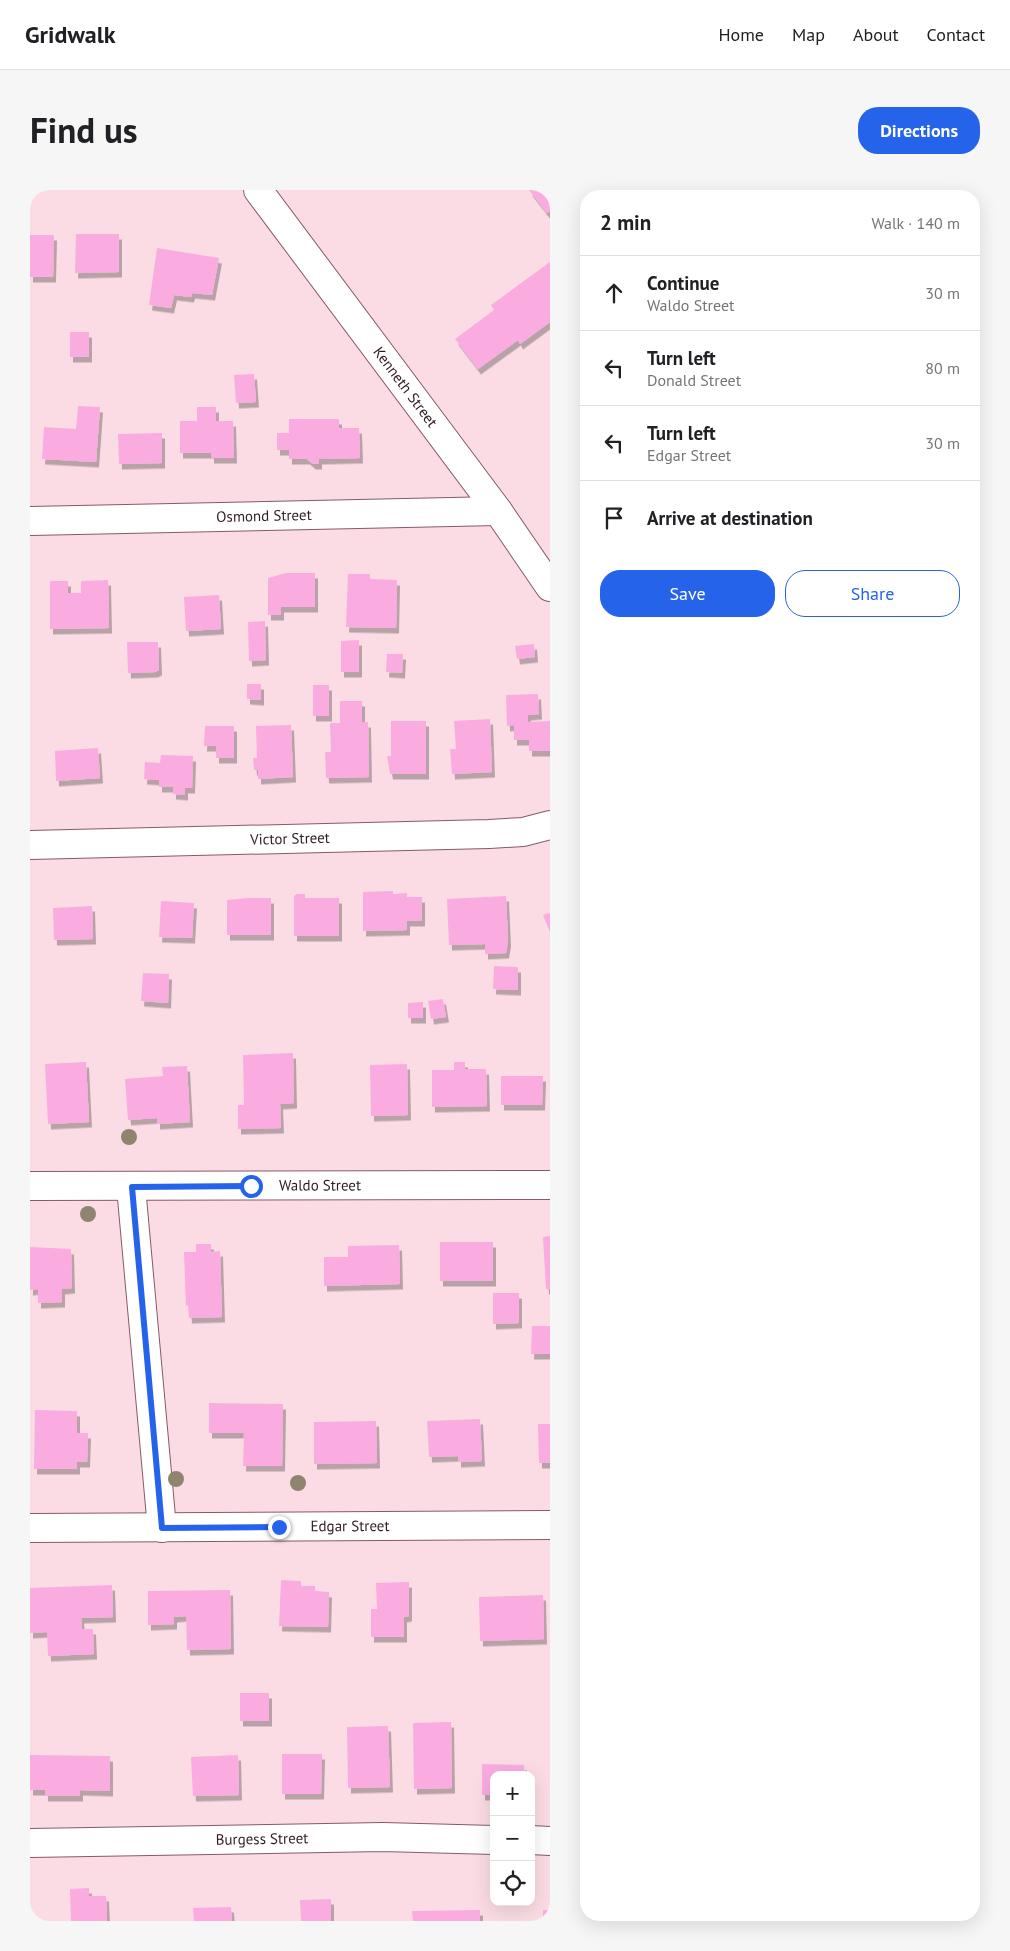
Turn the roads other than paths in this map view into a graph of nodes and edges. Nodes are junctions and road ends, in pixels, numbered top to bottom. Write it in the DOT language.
graph roads {
  1 [pos="258,190"];
  2 [pos="498,511"];
  3 [pos="30,521"];
  4 [pos="550,587"];
  5 [pos="550,825"];
  6 [pos="30,845"];
  7 [pos="550,1185"];
  8 [pos="30,1186"];
  9 [pos="132,1187"];
  10 [pos="550,1525"];
  11 [pos="30,1528"];
  12 [pos="162,1528"];
  13 [pos="490,1840"];
  14 [pos="535,1840"];
  15 [pos="550,1841"];
  16 [pos="30,1843"];
  1 -- 2 [label="street, Kenneth Street"];
  2 -- 3 [label="street, Osmond Street"];
  2 -- 4 [label="street, Kenneth Street"];
  5 -- 6 [label="street, Victor Street"];
  7 -- 9 [label="street, Waldo Street"];
  8 -- 9 [label="street, Waldo Street"];
  9 -- 12 [label="street"];
  10 -- 12 [label="street, Edgar Street"];
  11 -- 12 [label="street, Edgar Street"];
  13 -- 16 [label="street, Burgess Street"];
  14 -- 15 [label="street"];
}
